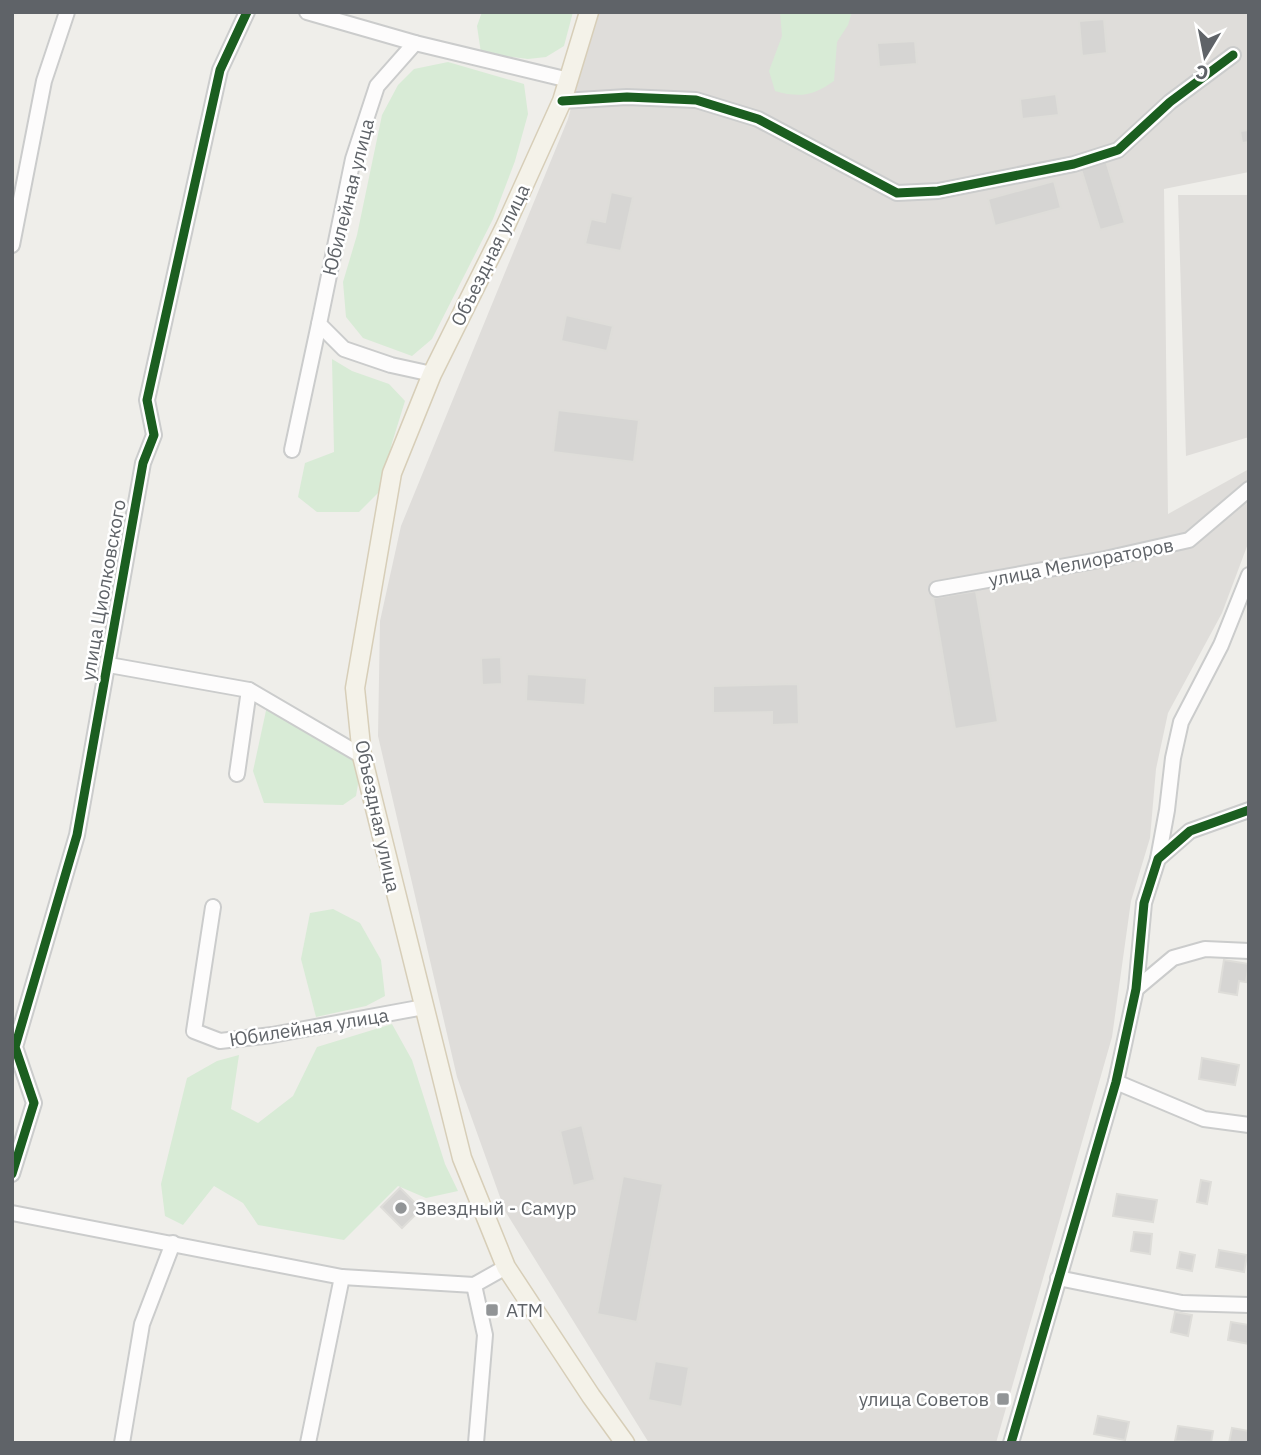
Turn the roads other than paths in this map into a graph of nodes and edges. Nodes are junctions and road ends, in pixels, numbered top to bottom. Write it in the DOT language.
graph roads {
  1 [pos="67,12"];
  2 [pos="247,12"];
  3 [pos="307,12"];
  4 [pos="589,12"];
  5 [pos="415,43"];
  6 [pos="1233,55"];
  7 [pos="569,80"];
  8 [pos="562,101"];
  9 [pos="12,245"];
  10 [pos="319,324"];
  11 [pos="432,374"];
  12 [pos="292,450"];
  13 [pos="1249,489"];
  14 [pos="1249,575"];
  15 [pos="937,589"];
  16 [pos="109,665"];
  17 [pos="249,690"];
  18 [pos="362,756"];
  19 [pos="237,774"];
  20 [pos="1249,810"];
  21 [pos="1158,859"];
  22 [pos="213,907"];
  23 [pos="1249,951"];
  24 [pos="1136,989"];
  25 [pos="424,1007"];
  26 [pos="1116,1082"];
  27 [pos="1249,1125"];
  28 [pos="12,1174"];
  29 [pos="12,1213"];
  30 [pos="173,1243"];
  31 [pos="506,1267"];
  32 [pos="342,1277"];
  33 [pos="1058,1278"];
  34 [pos="474,1285"];
  35 [pos="1249,1305"];
  36 [pos="122,1443"];
  37 [pos="308,1443"];
  38 [pos="477,1443"];
  39 [pos="625,1443"];
  40 [pos="1011,1443"];
  1 -- 9 [label="street"];
  2 -- 16 [label="street, улица Циолковского"];
  3 -- 5 [label="street"];
  4 -- 7 [label="main road, Объездная улица"];
  5 -- 7 [label="street"];
  5 -- 10 [label="street, Юбилейная улица"];
  6 -- 8 [label="street"];
  7 -- 8 [label="main road, Объездная улица"];
  8 -- 11 [label="main road, Объездная улица"];
  10 -- 11 [label="street"];
  10 -- 12 [label="street, Юбилейная улица"];
  11 -- 18 [label="main road, Объездная улица"];
  13 -- 15 [label="street, улица Мелиораторов"];
  14 -- 21 [label="street"];
  16 -- 17 [label="street, улица Циолковского"];
  16 -- 28 [label="street, улица Циолковского"];
  17 -- 18 [label="street, улица Циолковского"];
  17 -- 19 [label="street"];
  18 -- 25 [label="main road, Объездная улица"];
  20 -- 21 [label="street"];
  21 -- 24 [label="street"];
  22 -- 25 [label="street, Юбилейная улица"];
  23 -- 24 [label="street"];
  24 -- 26 [label="street"];
  25 -- 31 [label="main road, Объездная улица"];
  26 -- 27 [label="street"];
  26 -- 33 [label="street"];
  29 -- 30 [label="street"];
  30 -- 32 [label="street"];
  30 -- 36 [label="street"];
  31 -- 34 [label="street"];
  31 -- 39 [label="main road, Объездная улица"];
  32 -- 34 [label="street"];
  32 -- 37 [label="street"];
  33 -- 35 [label="street"];
  33 -- 40 [label="street"];
  34 -- 38 [label="street"];
}
